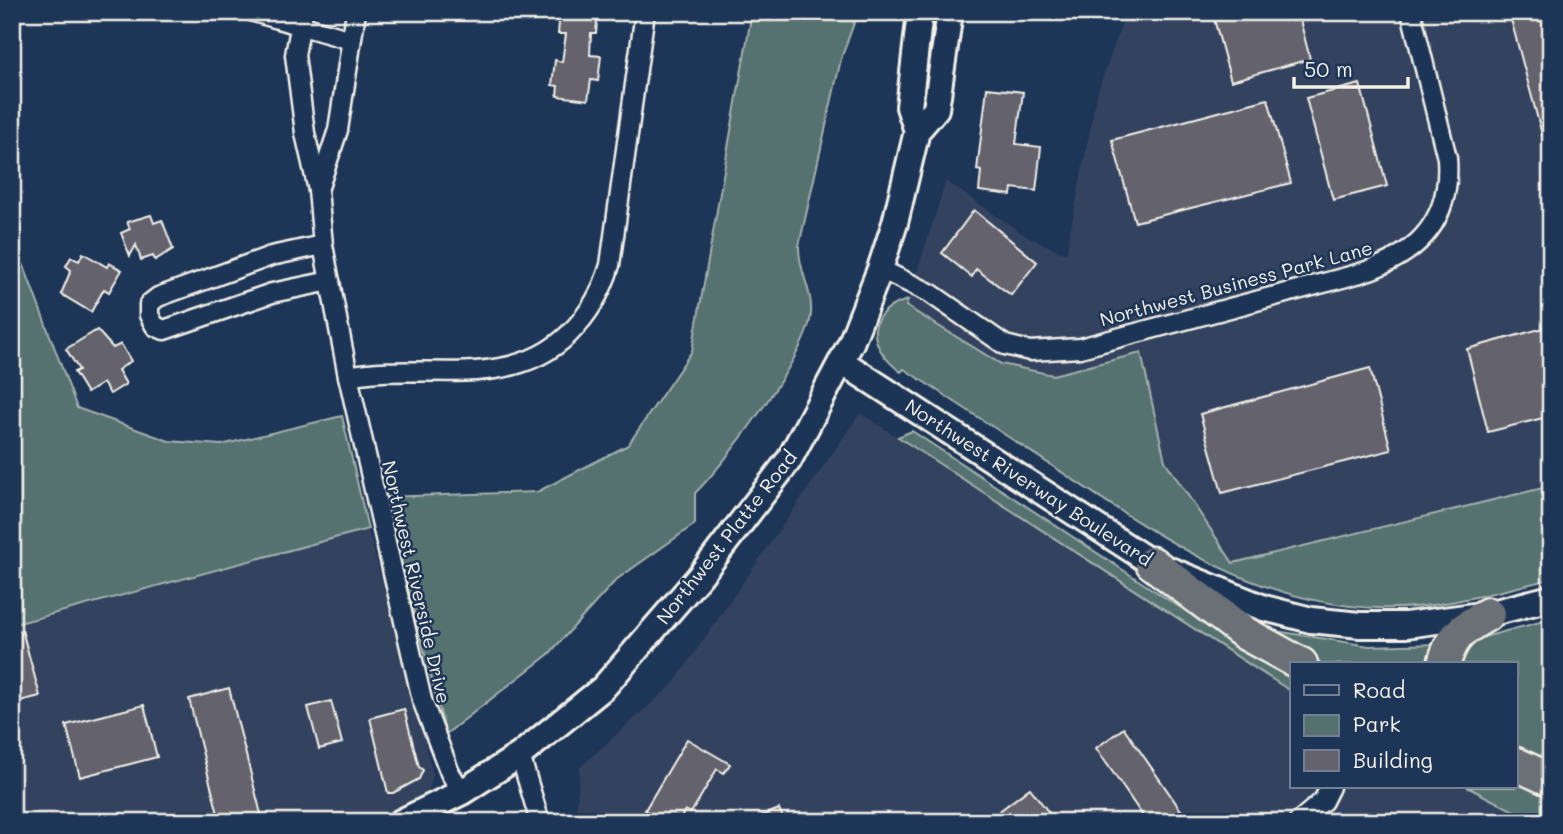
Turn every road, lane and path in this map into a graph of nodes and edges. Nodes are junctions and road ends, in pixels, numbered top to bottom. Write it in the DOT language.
graph roads {
  1 [pos="254,12"];
  2 [pos="356,12"];
  3 [pos="645,12"];
  4 [pos="920,12"];
  5 [pos="950,12"];
  6 [pos="1410,12"];
  7 [pos="301,19"];
  8 [pos="351,40"];
  9 [pos="916,131"];
  10 [pos="317,190"];
  11 [pos="323,245"];
  12 [pos="880,269"];
  13 [pos="330,281"];
  14 [pos="842,362"];
  15 [pos="348,376"];
  16 [pos="1152,564"];
  17 [pos="1551,598"];
  18 [pos="1488,614"];
  19 [pos="1297,662"];
  20 [pos="1444,662"];
  21 [pos="520,755"];
  22 [pos="1518,765"];
  23 [pos="1551,780"];
  24 [pos="1330,788"];
  25 [pos="462,792"];
  26 [pos="401,822"];
  27 [pos="540,822"];
  28 [pos="1298,822"];
  1 -- 7 [label="street"];
  2 -- 8 [label="street"];
  3 -- 15 [label="street"];
  4 -- 9 [label="main road, Northwest Platte Road"];
  5 -- 9 [label="main road, Northwest Platte Road"];
  6 -- 12 [label="street, Northwest Business Park Lane"];
  7 -- 8 [label="street"];
  7 -- 10 [label="street, Northwest Riverside Drive"];
  8 -- 10 [label="street"];
  9 -- 12 [label="main road, Northwest Platte Road"];
  10 -- 11 [label="street, Northwest Riverside Drive"];
  11 -- 13 [label="street, Northwest Riverside Drive"];
  11 -- 13 [label="street"];
  12 -- 14 [label="main road, Northwest Platte Road"];
  13 -- 15 [label="street, Northwest Riverside Drive"];
  14 -- 16 [label="main road, Northwest Riverway Boulevard"];
  14 -- 21 [label="main road, Northwest Platte Road"];
  15 -- 25 [label="street, Northwest Riverside Drive"];
  16 -- 18 [label="main road, Northwest Riverway Boulevard"];
  16 -- 19 [label="highway"];
  17 -- 18 [label="main road, Northwest Riverway Boulevard"];
  18 -- 20 [label="highway"];
  21 -- 25 [label="main road, Northwest Platte Road"];
  21 -- 27 [label="street"];
  22 -- 23 [label="highway"];
  24 -- 28 [label="street"];
  25 -- 26 [label="main road, Northwest Platte Road"];
}
